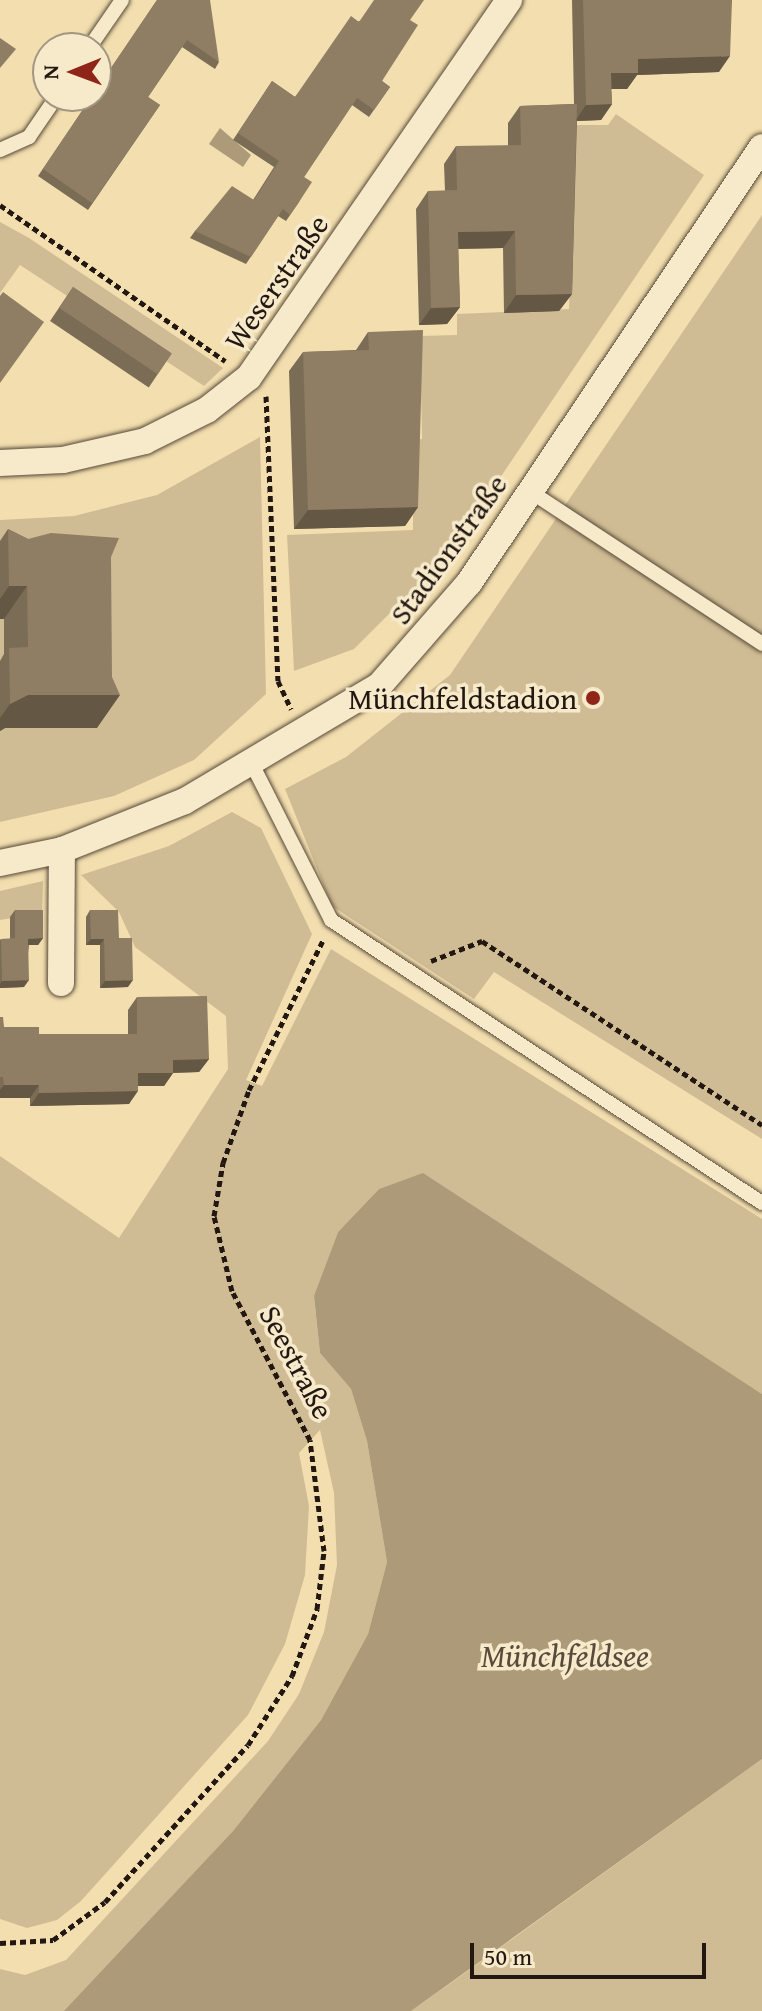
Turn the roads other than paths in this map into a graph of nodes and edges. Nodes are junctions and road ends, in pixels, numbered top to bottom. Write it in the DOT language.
graph roads {
  1 [pos="122,0"];
  2 [pos="509,0"];
  3 [pos="100,32"];
  4 [pos="46,112"];
  5 [pos="762,147"];
  6 [pos="0,150"];
  7 [pos="0,463"];
  8 [pos="531,492"];
  9 [pos="762,644"];
  10 [pos="253,766"];
  11 [pos="62,850"];
  12 [pos="0,863"];
  13 [pos="61,983"];
  14 [pos="762,1203"];
  1 -- 3 [label="lane"];
  2 -- 7 [label="street, Weserstraße"];
  4 -- 6 [label="lane"];
  5 -- 8 [label="street, Stadionstraße"];
  8 -- 9 [label="lane"];
  8 -- 10 [label="street, Stadionstraße"];
  10 -- 11 [label="street, Stadionstraße"];
  10 -- 14 [label="lane"];
  11 -- 12 [label="street, Stadionstraße"];
  11 -- 13 [label="street"];
}
